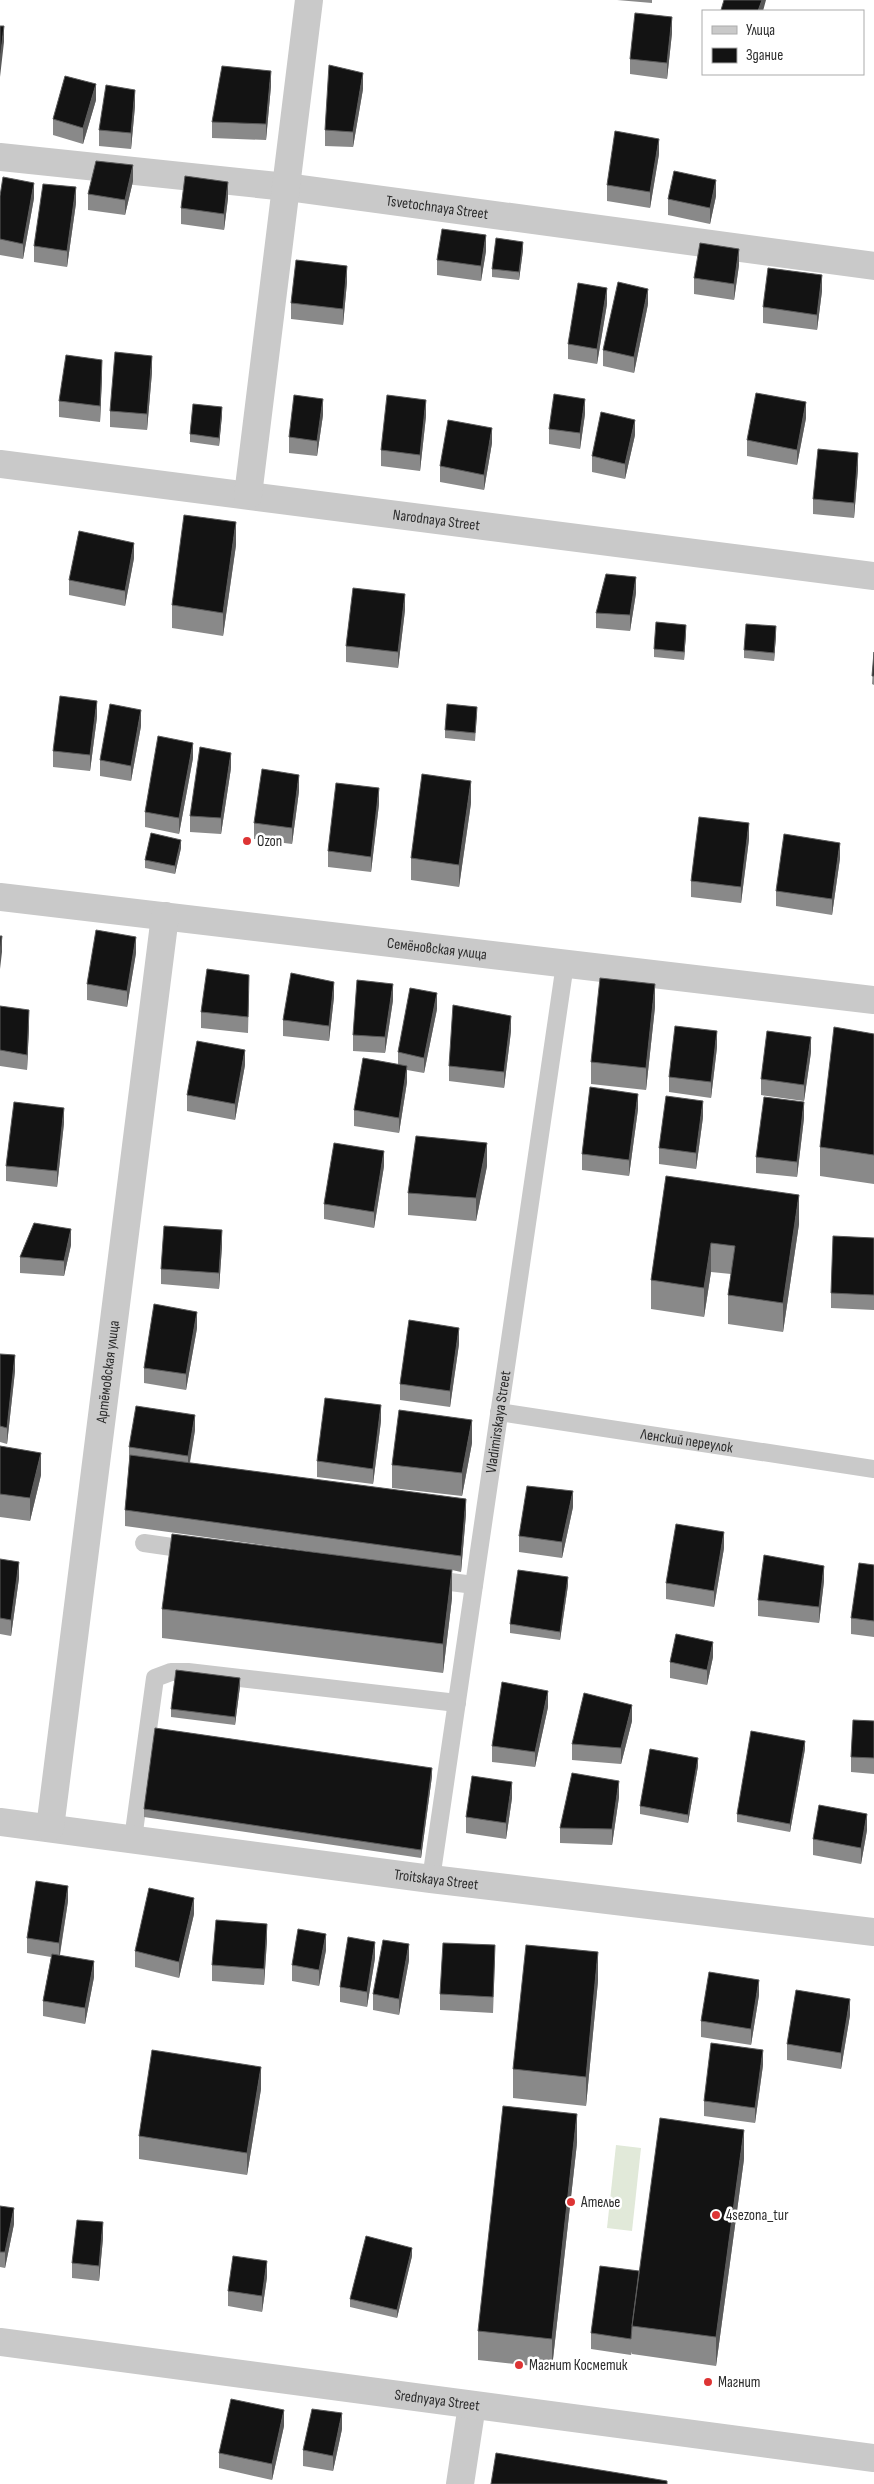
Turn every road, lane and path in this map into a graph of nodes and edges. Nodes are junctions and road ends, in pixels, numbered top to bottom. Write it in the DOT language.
graph roads {
  1 [pos="309,0"];
  2 [pos="0,157"];
  3 [pos="287,187"];
  4 [pos="874,266"];
  5 [pos="0,464"];
  6 [pos="248,495"];
  7 [pos="874,576"];
  8 [pos="0,897"];
  9 [pos="165,916"];
  10 [pos="565,964"];
  11 [pos="874,1000"];
  12 [pos="499,1412"];
  13 [pos="874,1469"];
  14 [pos="144,1543"];
  15 [pos="213,1552"];
  16 [pos="411,1577"];
  17 [pos="474,1585"];
  18 [pos="457,1704"];
  19 [pos="0,1822"];
  20 [pos="50,1828"];
  21 [pos="134,1839"];
  22 [pos="431,1879"];
  23 [pos="874,1932"];
  24 [pos="0,2342"];
  25 [pos="472,2405"];
  26 [pos="874,2458"];
  27 [pos="460,2484"];
  1 -- 3 [label="street"];
  2 -- 3 [label="street, Tsvetochnaya Street"];
  3 -- 4 [label="street, Tsvetochnaya Street"];
  3 -- 6 [label="street"];
  5 -- 6 [label="street, Narodnaya Street"];
  6 -- 7 [label="street, Narodnaya Street"];
  8 -- 9 [label="street, Семёновская улица"];
  9 -- 10 [label="street, Семёновская улица"];
  9 -- 20 [label="street, Артёмовская улица"];
  10 -- 11 [label="street, Семёновская улица"];
  10 -- 12 [label="lane, Vladimirskaya Street"];
  12 -- 13 [label="lane, Ленский переулок"];
  12 -- 17 [label="lane, Vladimirskaya Street"];
  14 -- 15 [label="lane"];
  16 -- 17 [label="lane"];
  17 -- 18 [label="lane, Vladimirskaya Street"];
  18 -- 21 [label="lane"];
  18 -- 22 [label="lane, Vladimirskaya Street"];
  19 -- 20 [label="street, Troitskaya Street"];
  20 -- 21 [label="street, Troitskaya Street"];
  21 -- 22 [label="street, Troitskaya Street"];
  22 -- 23 [label="street, Troitskaya Street"];
  24 -- 25 [label="street, Srednyaya Street"];
  25 -- 26 [label="street, Srednyaya Street"];
  25 -- 27 [label="street"];
}
